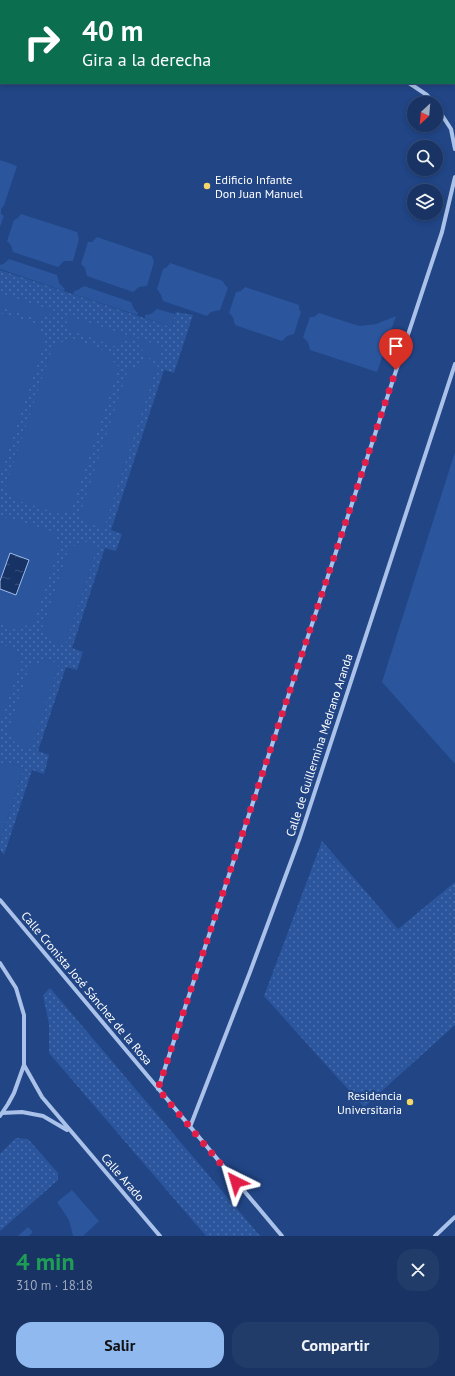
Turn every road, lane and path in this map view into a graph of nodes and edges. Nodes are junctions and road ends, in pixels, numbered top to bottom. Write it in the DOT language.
graph roads {
  1 [pos="410,84"];
  2 [pos="428,96"];
  3 [pos="443,117"];
  4 [pos="455,149"];
  5 [pos="455,177"];
  6 [pos="455,364"];
  7 [pos="0,900"];
  8 [pos="0,963"];
  9 [pos="24,1065"];
  10 [pos="158,1089"];
  11 [pos="1,1114"];
  12 [pos="190,1127"];
  13 [pos="70,1132"];
  14 [pos="455,1218"];
  15 [pos="160,1236"];
  16 [pos="282,1236"];
  17 [pos="435,1236"];
  1 -- 2 [label="street"];
  3 -- 4 [label="street"];
  5 -- 10 [label="street"];
  6 -- 12 [label="street, Calle de Guillermina Medrano Aranda"];
  7 -- 10 [label="street, Calle Cronista José Sánchez de la Rosa"];
  8 -- 9 [label="street"];
  9 -- 11 [label="street"];
  9 -- 13 [label="street, Calle Arado"];
  10 -- 12 [label="street, Calle Cronista José Sánchez de la Rosa"];
  11 -- 13 [label="street, Calle Arado"];
  12 -- 16 [label="street, Calle Cronista José Sánchez de la Rosa"];
  13 -- 15 [label="street, Calle Arado"];
  14 -- 17 [label="street"];
}
